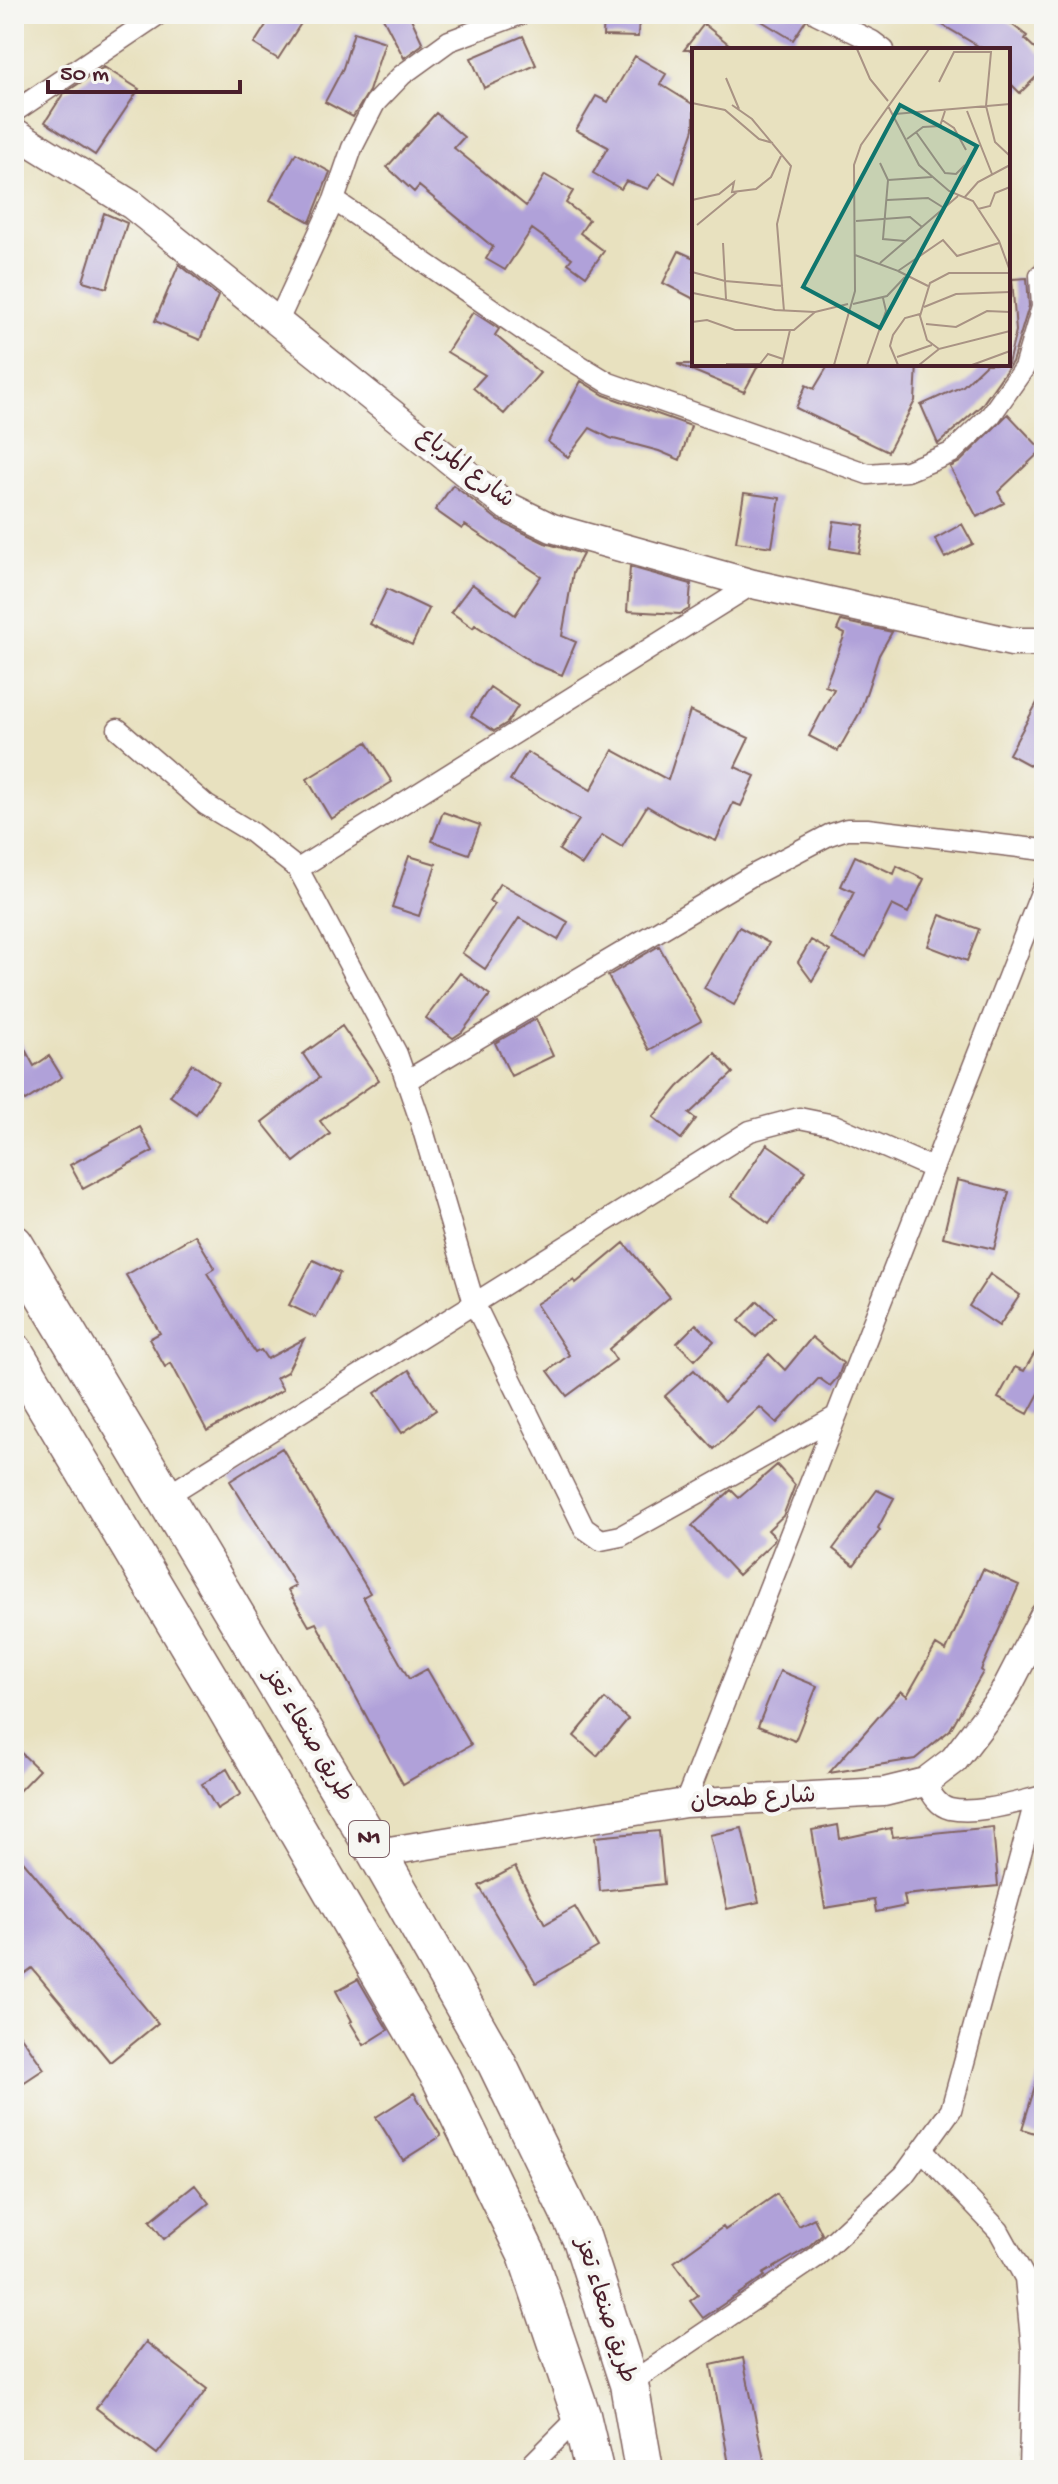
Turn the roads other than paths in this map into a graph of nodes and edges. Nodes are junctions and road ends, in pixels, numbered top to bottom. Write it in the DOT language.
graph roads {
  1 [pos="159,14"];
  2 [pos="521,14"];
  3 [pos="817,14"];
  4 [pos="881,48"];
  5 [pos="14,112"];
  6 [pos="14,132"];
  7 [pos="334,200"];
  8 [pos="1040,275"];
  9 [pos="278,321"];
  10 [pos="753,584"];
  11 [pos="1044,642"];
  12 [pos="118,729"];
  13 [pos="1044,850"];
  14 [pos="298,869"];
  15 [pos="1044,885"];
  16 [pos="406,1081"];
  17 [pos="932,1168"];
  18 [pos="14,1244"];
  19 [pos="474,1303"];
  20 [pos="14,1352"];
  21 [pos="835,1417"];
  22 [pos="165,1497"];
  23 [pos="1044,1616"];
  24 [pos="925,1782"];
  25 [pos="1040,1797"];
  26 [pos="685,1803"];
  27 [pos="377,1853"];
  28 [pos="322,1877"];
  29 [pos="922,2150"];
  30 [pos="629,2384"];
  31 [pos="581,2415"];
  32 [pos="526,2470"];
  33 [pos="594,2470"];
  34 [pos="644,2470"];
  35 [pos="1029,2470"];
  1 -- 5 [label="street"];
  2 -- 7 [label="street"];
  3 -- 4 [label="street"];
  6 -- 9 [label="street, شارع المرباع"];
  7 -- 8 [label="street"];
  7 -- 9 [label="street"];
  9 -- 10 [label="street, شارع المرباع"];
  10 -- 11 [label="street, شارع المرباع"];
  10 -- 14 [label="street"];
  12 -- 14 [label="street"];
  13 -- 16 [label="street"];
  14 -- 16 [label="street"];
  15 -- 17 [label="street"];
  16 -- 19 [label="street"];
  17 -- 19 [label="street"];
  17 -- 21 [label="street"];
  18 -- 22 [label="highway, طريق صنعاء تعز / N1"];
  19 -- 21 [label="street"];
  19 -- 22 [label="street"];
  20 -- 28 [label="highway, N1"];
  21 -- 26 [label="street"];
  22 -- 27 [label="highway, طريق صنعاء تعز / N1"];
  23 -- 24 [label="street, شارع طمحان"];
  24 -- 25 [label="street"];
  24 -- 26 [label="street, شارع طمحان"];
  25 -- 29 [label="street"];
  26 -- 27 [label="street, شارع طمحان"];
  27 -- 28 [label="highway"];
  27 -- 30 [label="highway, طريق صنعاء تعز / N1"];
  28 -- 31 [label="highway, N1"];
  29 -- 30 [label="street"];
  29 -- 35 [label="street"];
  30 -- 34 [label="highway, طريق صنعاء تعز / N1"];
  31 -- 32 [label="street"];
  31 -- 33 [label="highway, N1"];
}
